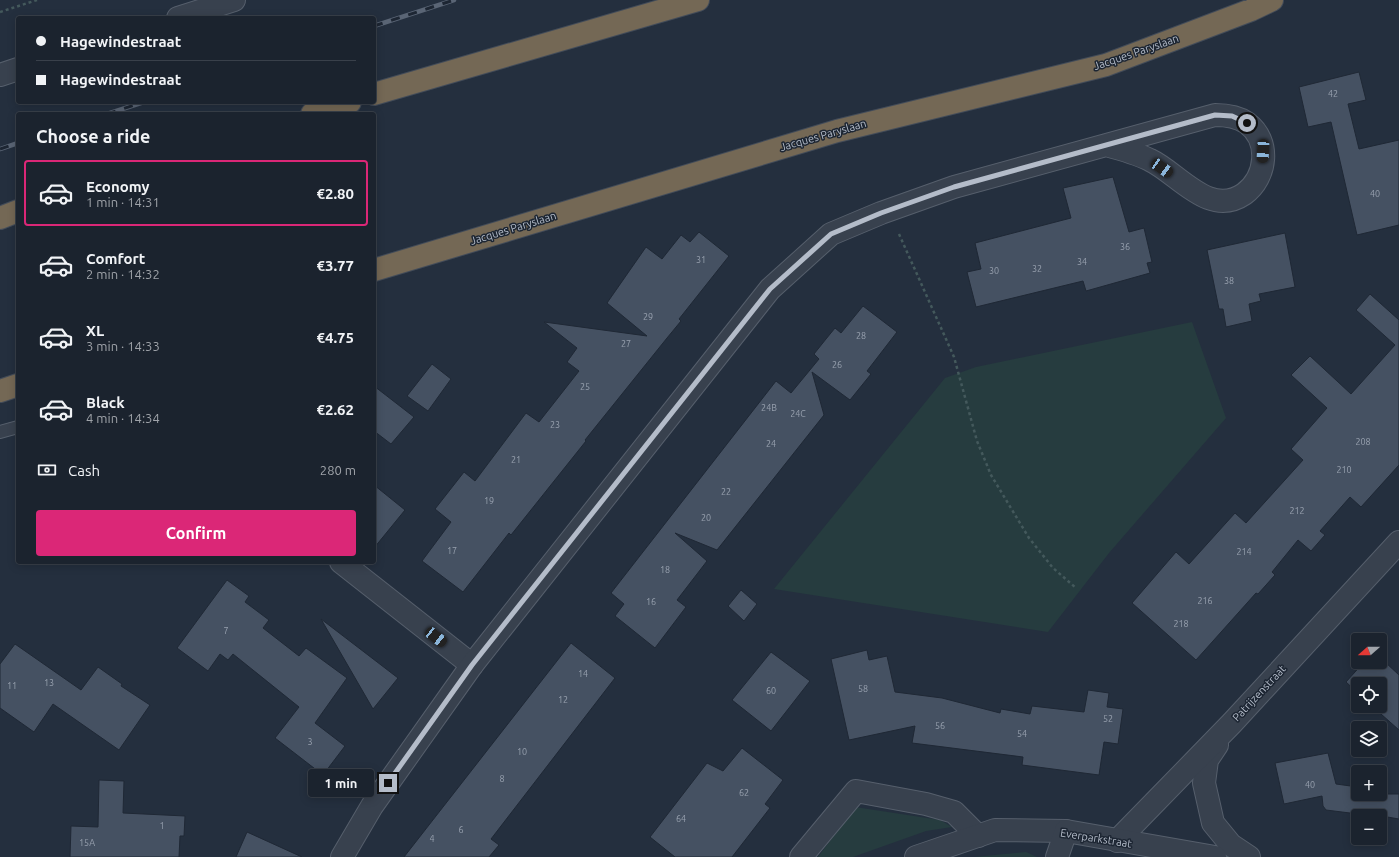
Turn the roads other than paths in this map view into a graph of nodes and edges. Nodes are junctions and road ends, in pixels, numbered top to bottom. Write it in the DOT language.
graph roads {
  1 [pos="234,0"];
  2 [pos="698,0"];
  3 [pos="1272,0"];
  4 [pos="184,16"];
  5 [pos="16,70"];
  6 [pos="0,75"];
  7 [pos="376,93"];
  8 [pos="344,104"];
  9 [pos="318,112"];
  10 [pos="1106,145"];
  11 [pos="16,212"];
  12 [pos="0,218"];
  13 [pos="376,269"];
  14 [pos="16,386"];
  15 [pos="0,391"];
  16 [pos="16,428"];
  17 [pos="0,432"];
  18 [pos="1399,542"];
  19 [pos="344,564"];
  20 [pos="472,665"];
  21 [pos="1232,723"];
  22 [pos="1066,831"];
  23 [pos="978,836"];
  24 [pos="1117,841"];
  25 [pos="342,857"];
  26 [pos="801,857"];
  27 [pos="916,857"];
  28 [pos="1058,857"];
  29 [pos="1215,857"];
  30 [pos="1250,857"];
  1 -- 4 [label="street"];
  2 -- 7 [label="highway"];
  3 -- 13 [label="highway, Jacques Paryslaan"];
  5 -- 6 [label="street"];
  8 -- 9 [label="highway"];
  10 -- 10 [label="street"];
  10 -- 20 [label="street"];
  11 -- 12 [label="highway"];
  14 -- 15 [label="highway"];
  16 -- 17 [label="lane"];
  18 -- 21 [label="street, Patrijzenstraat"];
  19 -- 20 [label="street"];
  20 -- 25 [label="street"];
  21 -- 24 [label="street, Patrijzenstraat"];
  21 -- 30 [label="street"];
  22 -- 23 [label="street, Everparkstraat"];
  22 -- 24 [label="street, Everparkstraat"];
  22 -- 28 [label="street"];
  23 -- 26 [label="street"];
  23 -- 27 [label="street, Everparkstraat"];
  24 -- 29 [label="street, Everparkstraat"];
}
